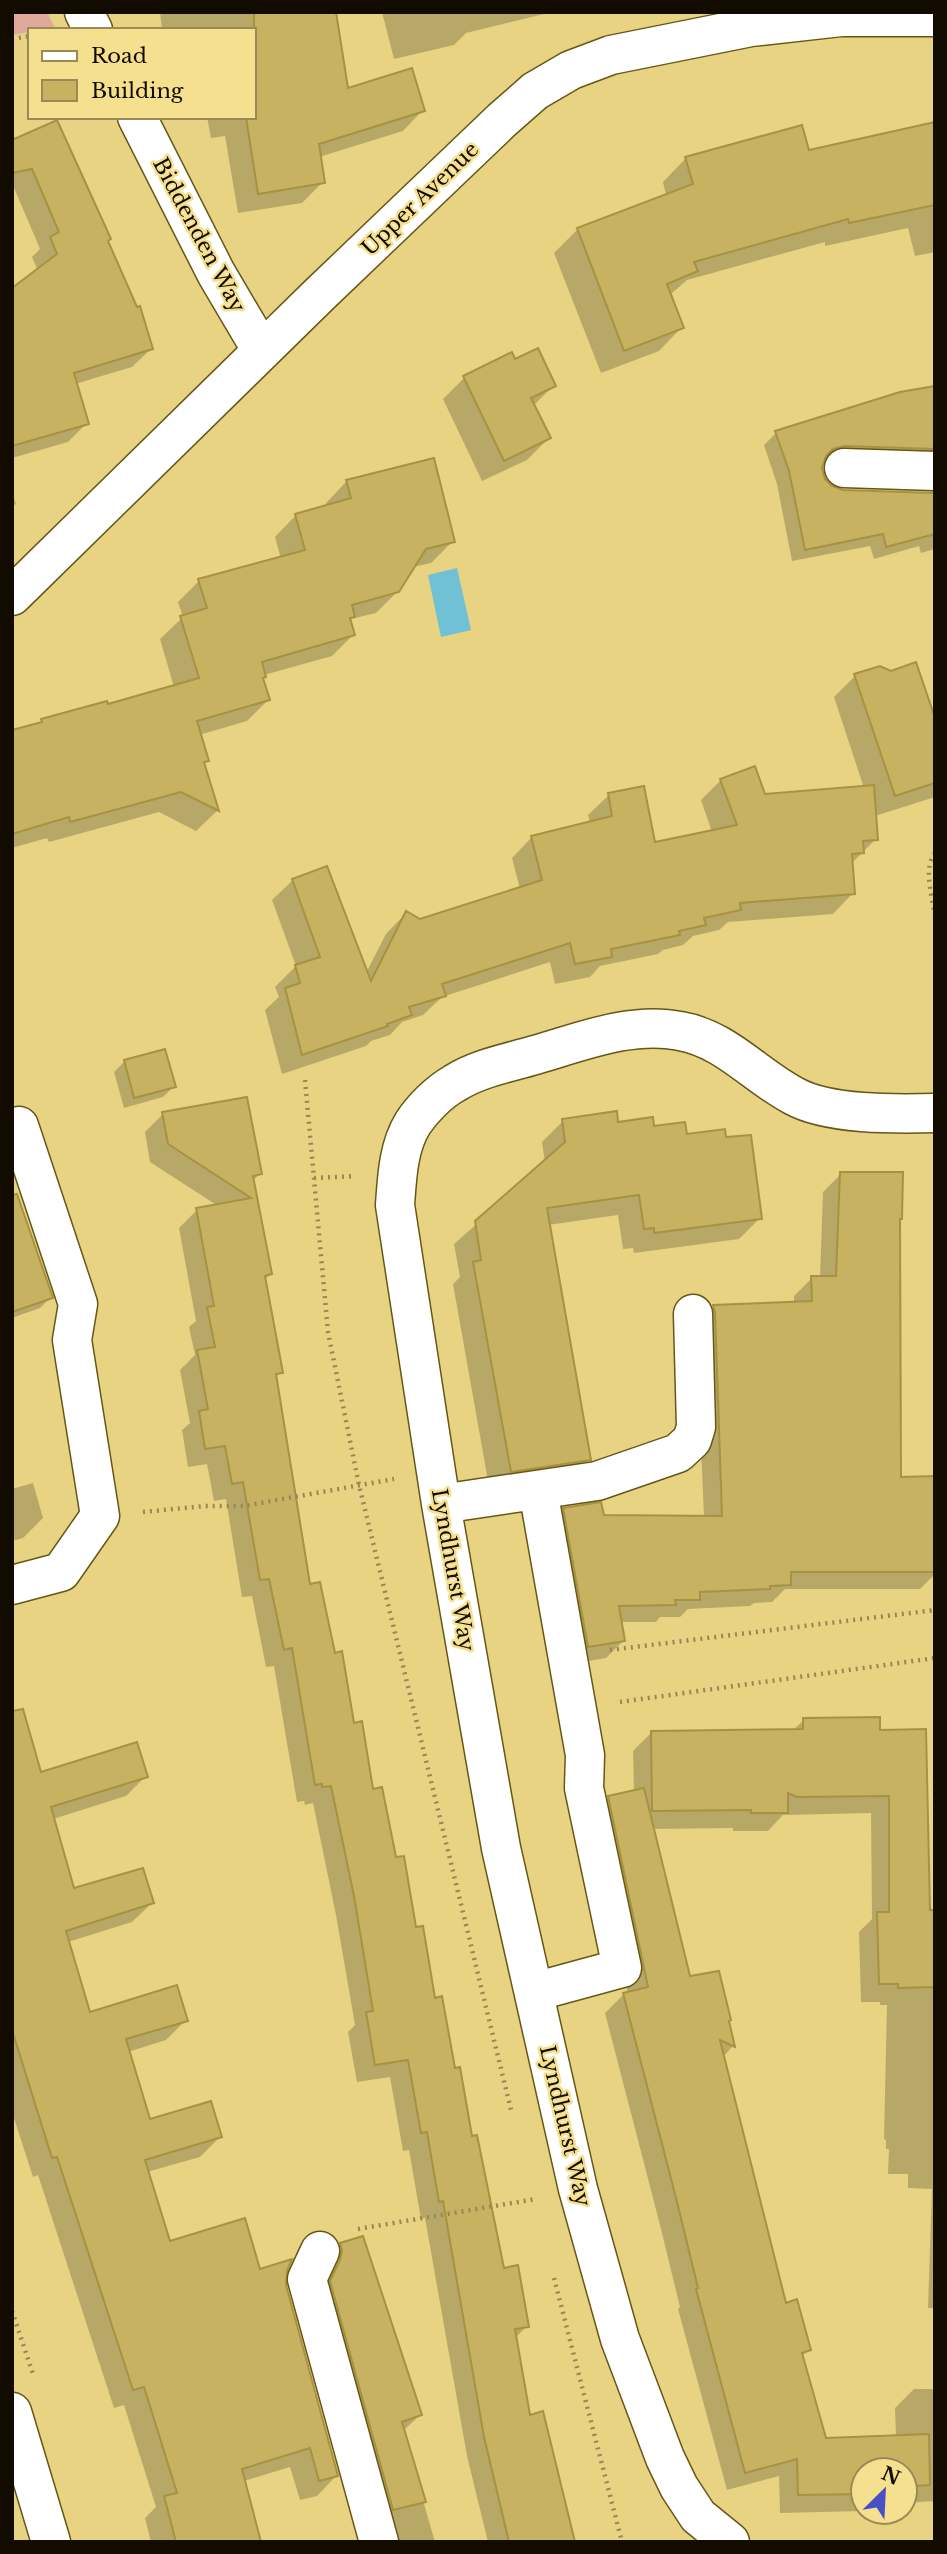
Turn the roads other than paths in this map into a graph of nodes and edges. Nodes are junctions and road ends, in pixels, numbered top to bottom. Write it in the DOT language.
graph roads {
  1 [pos="84,12"];
  2 [pos="935,17"];
  3 [pos="699,25"];
  4 [pos="92,28"];
  5 [pos="139,119"];
  6 [pos="262,351"];
  7 [pos="844,468"];
  8 [pos="935,471"];
  9 [pos="12,596"];
  10 [pos="935,1113"];
  11 [pos="19,1126"];
  12 [pos="693,1314"];
  13 [pos="538,1490"];
  14 [pos="441,1504"];
  15 [pos="12,1585"];
  16 [pos="534,1992"];
  17 [pos="320,2250"];
  18 [pos="12,2412"];
  19 [pos="51,2542"];
  20 [pos="379,2542"];
  21 [pos="730,2542"];
  1 -- 4 [label="street"];
  2 -- 3 [label="street, Upper Avenue"];
  3 -- 6 [label="street, Upper Avenue"];
  5 -- 6 [label="street, Biddenden Way"];
  6 -- 9 [label="street, Upper Avenue"];
  7 -- 8 [label="street"];
  10 -- 14 [label="street, Lyndhurst Way"];
  11 -- 15 [label="street"];
  12 -- 13 [label="street"];
  13 -- 14 [label="street"];
  13 -- 16 [label="street"];
  14 -- 16 [label="street, Lyndhurst Way"];
  16 -- 21 [label="street, Lyndhurst Way"];
  17 -- 20 [label="street"];
  18 -- 19 [label="street"];
}
